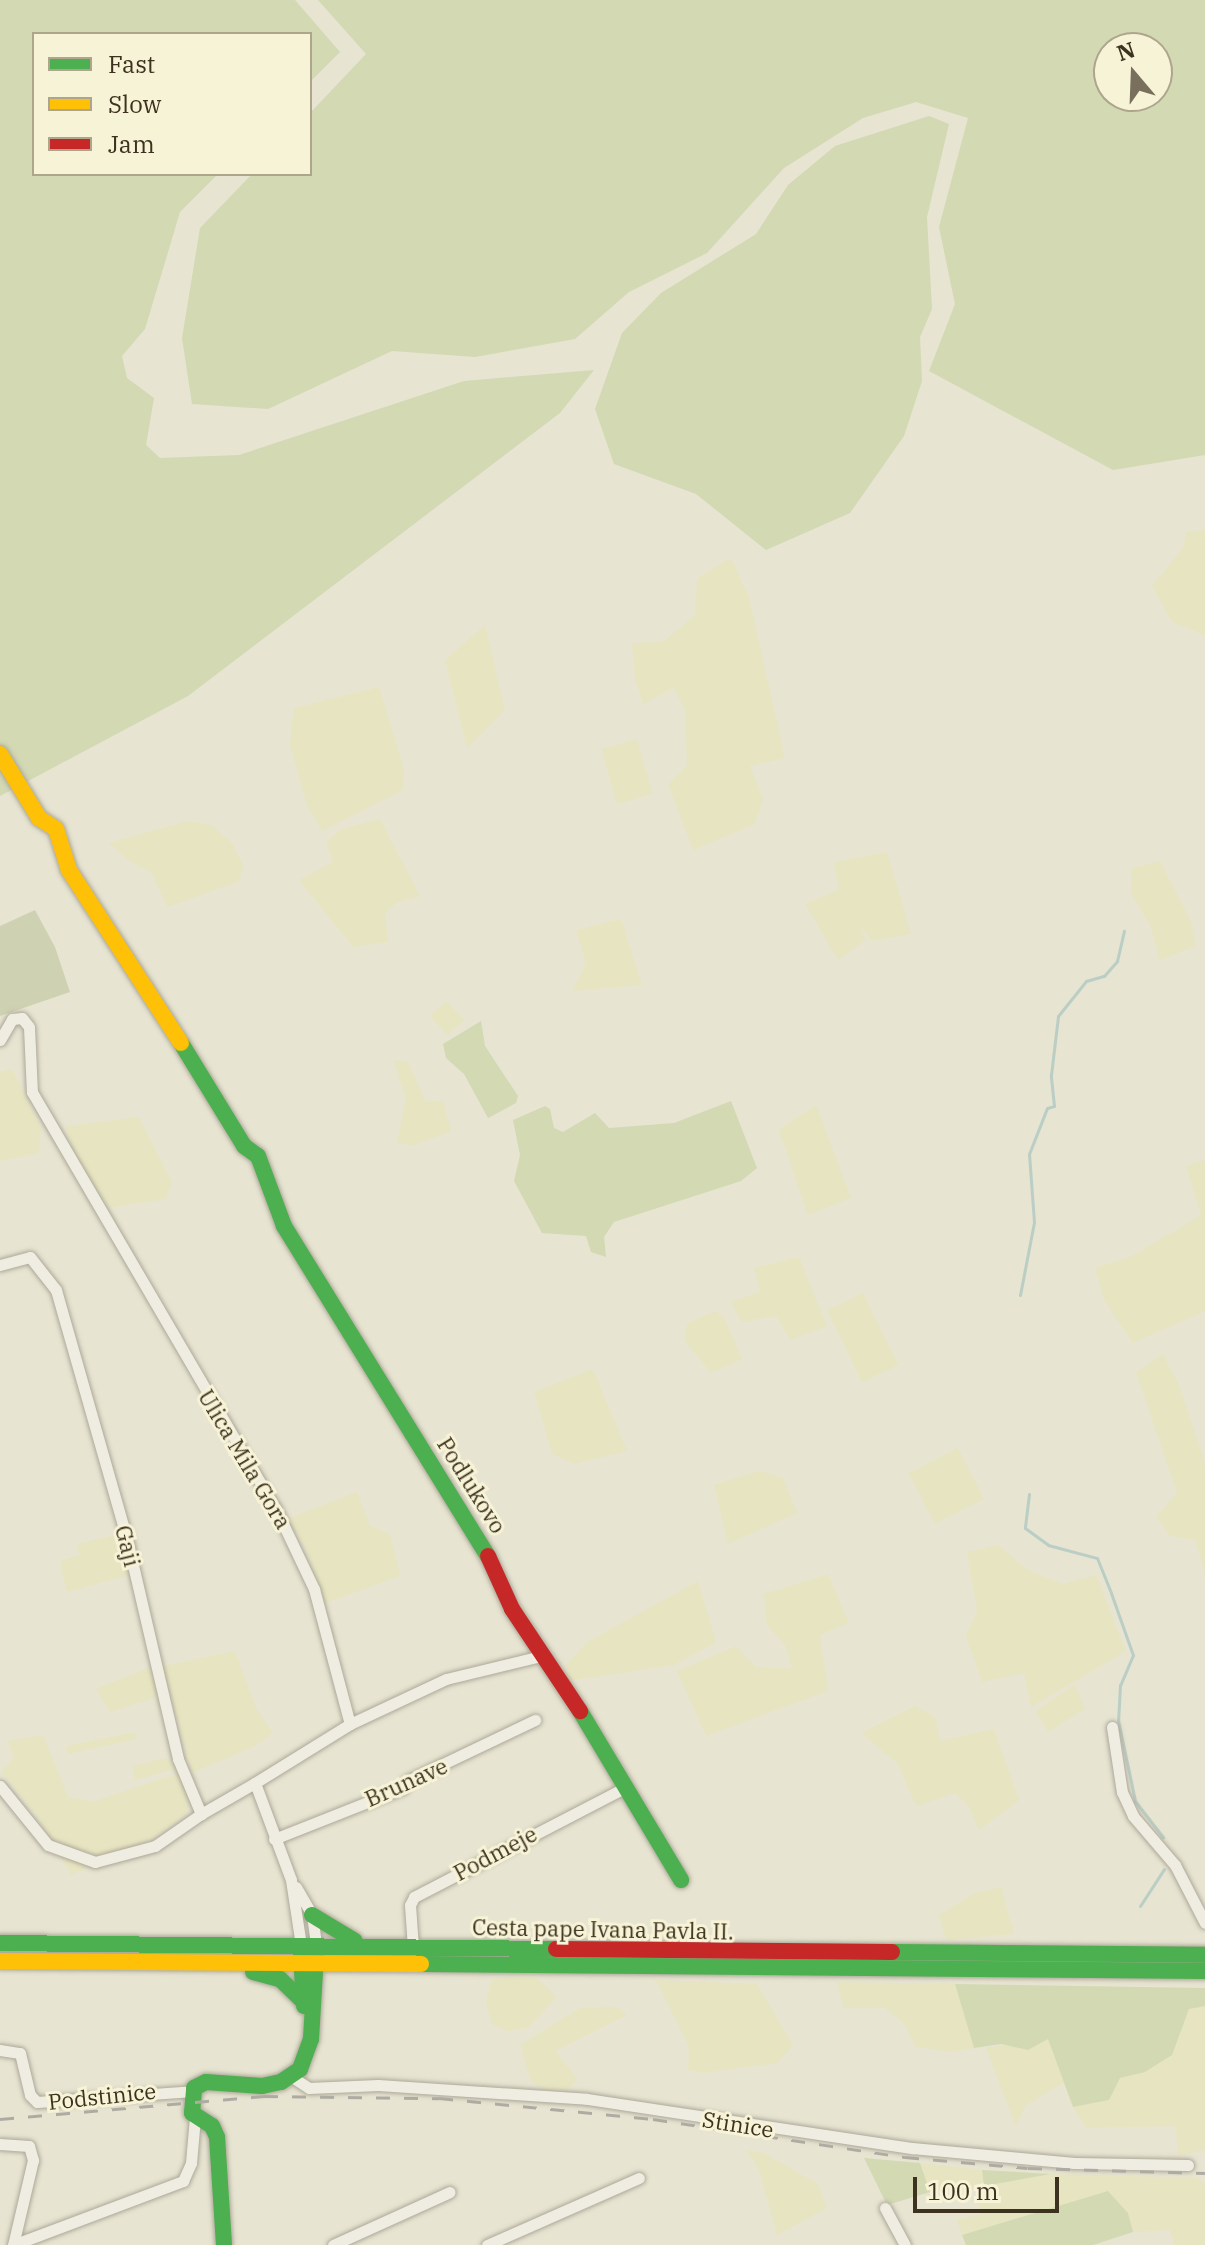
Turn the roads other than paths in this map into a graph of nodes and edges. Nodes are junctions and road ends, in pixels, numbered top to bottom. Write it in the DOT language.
graph roads {
  1 [pos="0,754"];
  2 [pos="0,1040"];
  3 [pos="0,1265"];
  4 [pos="545,1655"];
  5 [pos="535,1720"];
  6 [pos="350,1724"];
  7 [pos="1112,1727"];
  8 [pos="255,1783"];
  9 [pos="0,1786"];
  10 [pos="624,1788"];
  11 [pos="201,1814"];
  12 [pos="274,1839"];
  13 [pos="291,1880"];
  14 [pos="681,1880"];
  15 [pos="312,1915"];
  16 [pos="1205,1923"];
  17 [pos="0,1943"];
  18 [pos="308,1945"];
  19 [pos="369,1946"];
  20 [pos="1205,1946"];
  21 [pos="413,1947"];
  22 [pos="1112,1955"];
  23 [pos="1205,1955"];
  24 [pos="0,1961"];
  25 [pos="236,1964"];
  26 [pos="308,1965"];
  27 [pos="1205,1971"];
  28 [pos="1127,1972"];
  29 [pos="1205,1981"];
  30 [pos="304,2002"];
  31 [pos="311,2039"];
  32 [pos="0,2050"];
  33 [pos="292,2077"];
  34 [pos="193,2091"];
  35 [pos="195,2117"];
  36 [pos="0,2144"];
  37 [pos="1188,2165"];
  38 [pos="639,2178"];
  39 [pos="450,2192"];
  40 [pos="885,2208"];
  41 [pos="13,2245"];
  42 [pos="224,2245"];
  43 [pos="333,2245"];
  44 [pos="487,2245"];
  45 [pos="905,2245"];
  1 -- 4 [label="main road, Podlukovo"];
  2 -- 6 [label="street, Ulica Mila Gora"];
  3 -- 11 [label="street, Gaji"];
  4 -- 6 [label="street"];
  4 -- 10 [label="main road, Podlukovo"];
  5 -- 12 [label="street, Brunave"];
  6 -- 8 [label="street"];
  7 -- 16 [label="street"];
  8 -- 11 [label="street"];
  8 -- 12 [label="street"];
  9 -- 11 [label="street"];
  10 -- 14 [label="main road, Podlukovo"];
  10 -- 21 [label="street, Podmeje"];
  12 -- 13 [label="street"];
  13 -- 15 [label="street"];
  13 -- 18 [label="street"];
  15 -- 18 [label="street"];
  15 -- 19 [label="main road"];
  17 -- 18 [label="main road, Cesta pape Ivana Pavla II."];
  18 -- 19 [label="main road, Cesta pape Ivana Pavla II."];
  18 -- 26 [label="main road"];
  19 -- 21 [label="main road, Cesta pape Ivana Pavla II."];
  20 -- 22 [label="main road"];
  21 -- 22 [label="main road, Cesta pape Ivana Pavla II."];
  22 -- 23 [label="main road, Cesta pape Ivana Pavla II."];
  24 -- 25 [label="main road, Cesta pape Ivana Pavla II."];
  25 -- 26 [label="main road, Cesta pape Ivana Pavla II."];
  25 -- 30 [label="main road"];
  26 -- 28 [label="main road, Cesta pape Ivana Pavla II."];
  26 -- 30 [label="main road"];
  26 -- 31 [label="main road"];
  27 -- 28 [label="main road, Cesta pape Ivana Pavla II."];
  28 -- 29 [label="main road"];
  30 -- 31 [label="main road"];
  31 -- 33 [label="main road"];
  32 -- 34 [label="street, Podstinice"];
  33 -- 34 [label="main road"];
  33 -- 37 [label="street, Stinice"];
  34 -- 35 [label="main road"];
  35 -- 41 [label="street"];
  35 -- 42 [label="main road"];
  36 -- 41 [label="street"];
  38 -- 44 [label="street"];
  39 -- 43 [label="street"];
  40 -- 45 [label="street"];
}
